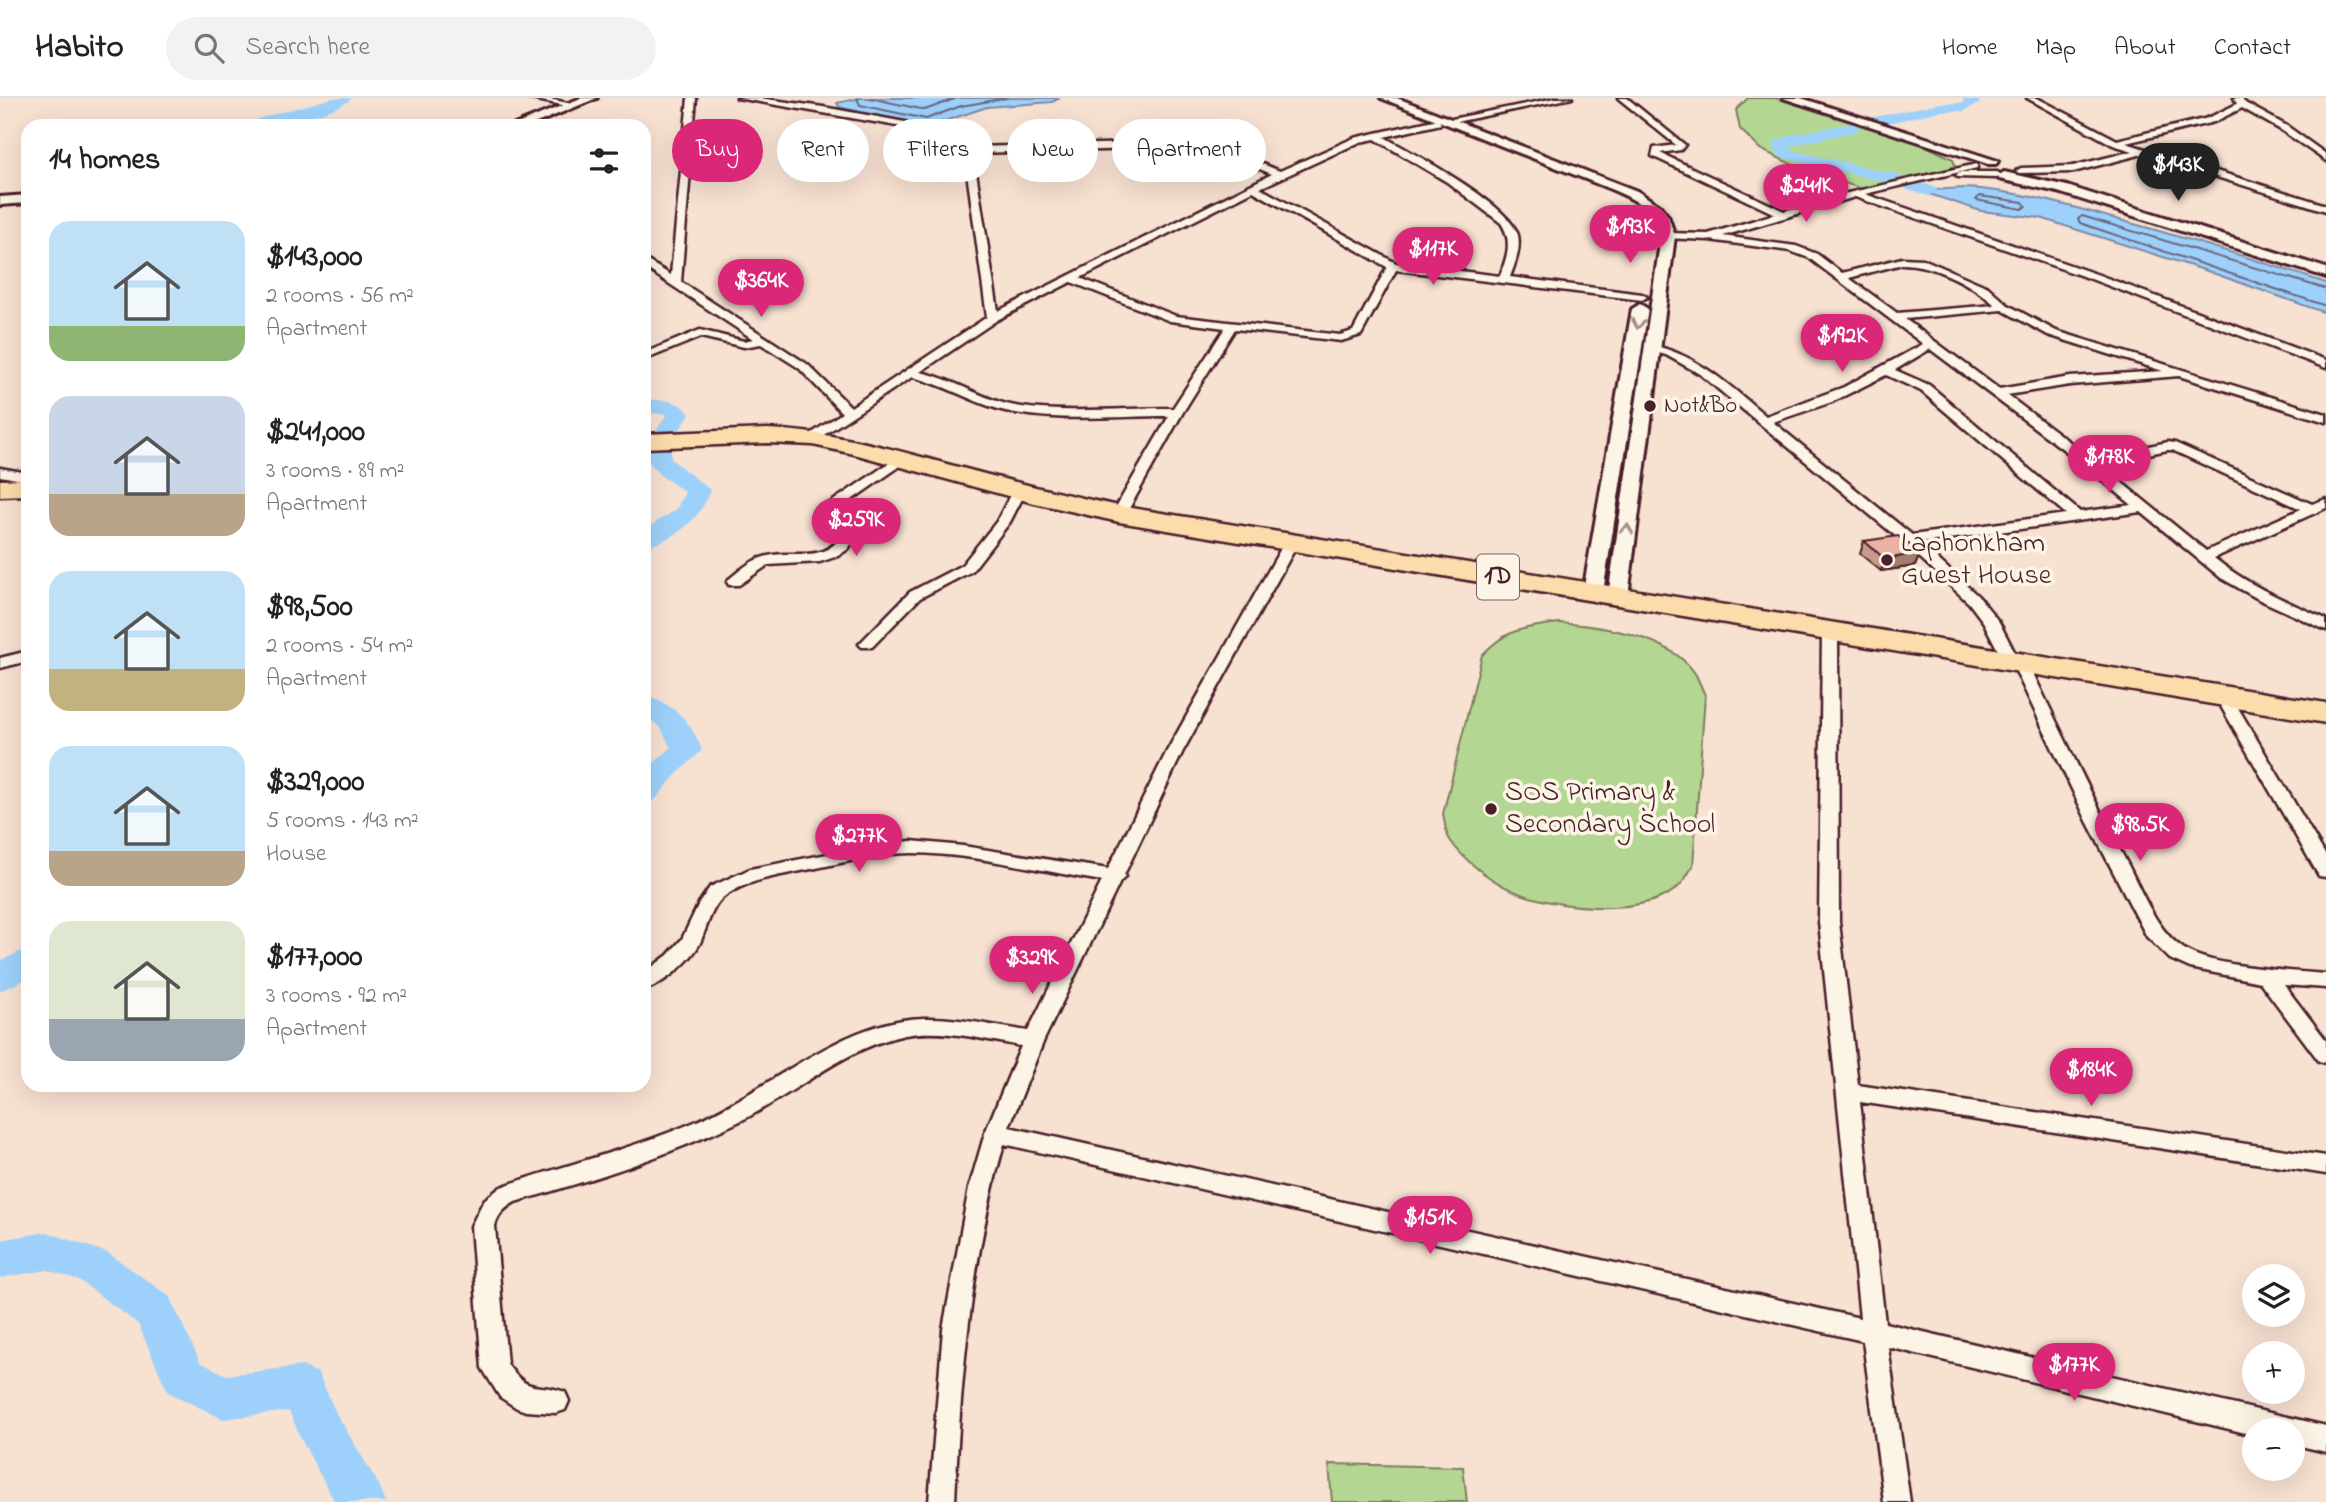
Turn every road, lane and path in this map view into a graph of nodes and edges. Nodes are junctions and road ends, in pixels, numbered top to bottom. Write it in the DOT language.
graph roads {
  1 [pos="530,98"];
  2 [pos="591,98"];
  3 [pos="692,98"];
  4 [pos="741,98"];
  5 [pos="1375,98"];
  6 [pos="1387,98"];
  7 [pos="1568,98"];
  8 [pos="1622,98"];
  9 [pos="1775,98"];
  10 [pos="1788,98"];
  11 [pos="2031,98"];
  12 [pos="2240,101"];
  13 [pos="573,105"];
  14 [pos="536,119"];
  15 [pos="883,121"];
  16 [pos="1442,121"];
  17 [pos="1376,136"];
  18 [pos="2116,143"];
  19 [pos="993,149"];
  20 [pos="2141,152"];
  21 [pos="2326,158"];
  22 [pos="1992,161"];
  23 [pos="1974,165"];
  24 [pos="2065,170"];
  25 [pos="2003,172"];
  26 [pos="2020,172"];
  27 [pos="1280,174"];
  28 [pos="1940,174"];
  29 [pos="973,182"];
  30 [pos="1252,187"];
  31 [pos="1855,194"];
  32 [pos="21,200"];
  33 [pos="0,201"];
  34 [pos="2326,208"];
  35 [pos="1785,215"];
  36 [pos="1668,236"];
  37 [pos="1709,237"];
  38 [pos="651,266"];
  39 [pos="1393,266"];
  40 [pos="2326,268"];
  41 [pos="2326,273"];
  42 [pos="1842,276"];
  43 [pos="1071,278"];
  44 [pos="1504,280"];
  45 [pos="676,282"];
  46 [pos="1648,288"];
  47 [pos="2004,307"];
  48 [pos="1894,317"];
  49 [pos="993,318"];
  50 [pos="1232,326"];
  51 [pos="762,340"];
  52 [pos="1929,345"];
  53 [pos="1651,348"];
  54 [pos="651,354"];
  55 [pos="2326,364"];
  56 [pos="1887,372"];
  57 [pos="910,373"];
  58 [pos="2182,374"];
  59 [pos="1996,393"];
  60 [pos="1177,412"];
  61 [pos="849,413"];
  62 [pos="2326,418"];
  63 [pos="1763,421"];
  64 [pos="813,438"];
  65 [pos="651,441"];
  66 [pos="901,459"];
  67 [pos="2089,462"];
  68 [pos="0,472"];
  69 [pos="21,476"];
  70 [pos="21,487"];
  71 [pos="0,488"];
  72 [pos="1019,491"];
  73 [pos="2326,503"];
  74 [pos="2145,507"];
  75 [pos="2310,508"];
  76 [pos="1119,514"];
  77 [pos="2078,517"];
  78 [pos="1909,540"];
  79 [pos="1291,543"];
  80 [pos="2206,556"];
  81 [pos="734,582"];
  82 [pos="1605,594"];
  83 [pos="2326,625"];
  84 [pos="1830,631"];
  85 [pos="867,644"];
  86 [pos="21,658"];
  87 [pos="2015,662"];
  88 [pos="0,663"];
  89 [pos="2223,696"];
  90 [pos="2326,713"];
  91 [pos="2326,871"];
  92 [pos="1116,877"];
  93 [pos="2266,976"];
  94 [pos="651,978"];
  95 [pos="2326,981"];
  96 [pos="1034,1040"];
  97 [pos="2326,1055"];
  98 [pos="1849,1093"];
  99 [pos="996,1133"];
  100 [pos="2326,1165"];
  101 [pos="1874,1332"];
  102 [pos="556,1401"];
  103 [pos="2242,1420"];
  104 [pos="2305,1435"];
  105 [pos="2326,1439"];
  106 [pos="942,1502"];
  107 [pos="1897,1502"];
  1 -- 13 [label="street"];
  2 -- 13 [label="street"];
  3 -- 45 [label="street"];
  4 -- 15 [label="street"];
  5 -- 16 [label="street"];
  6 -- 16 [label="street"];
  7 -- 16 [label="street"];
  8 -- 35 [label="street"];
  9 -- 23 [label="street"];
  10 -- 22 [label="street"];
  11 -- 18 [label="street"];
  12 -- 18 [label="street"];
  12 -- 21 [label="street"];
  13 -- 14 [label="street"];
  16 -- 17 [label="street"];
  16 -- 36 [label="street"];
  16 -- 46 [label="street"];
  17 -- 27 [label="street"];
  17 -- 44 [label="street"];
  18 -- 20 [label="street"];
  19 -- 27 [label="street"];
  20 -- 24 [label="street"];
  20 -- 34 [label="street"];
  22 -- 23 [label="street"];
  22 -- 25 [label="street"];
  23 -- 25 [label="street"];
  23 -- 28 [label="street"];
  24 -- 25 [label="street"];
  24 -- 26 [label="street"];
  25 -- 26 [label="street"];
  25 -- 28 [label="street"];
  25 -- 41 [label="street"];
  26 -- 40 [label="street"];
  27 -- 30 [label="street"];
  28 -- 31 [label="street"];
  29 -- 49 [label="street"];
  30 -- 39 [label="street"];
  30 -- 43 [label="street"];
  31 -- 35 [label="street"];
  31 -- 55 [label="street"];
  32 -- 33 [label="street"];
  35 -- 37 [label="street"];
  36 -- 37 [label="street"];
  36 -- 46 [label="street"];
  37 -- 42 [label="street"];
  38 -- 45 [label="street"];
  39 -- 44 [label="street"];
  39 -- 50 [label="street"];
  42 -- 47 [label="street"];
  42 -- 48 [label="street"];
  43 -- 49 [label="street"];
  43 -- 50 [label="street"];
  44 -- 46 [label="street"];
  45 -- 51 [label="street"];
  46 -- 53 [label="street"];
  46 -- 82 [label="street, one-way"];
  47 -- 48 [label="street"];
  47 -- 58 [label="street"];
  48 -- 52 [label="street"];
  49 -- 57 [label="street"];
  50 -- 60 [label="street"];
  51 -- 54 [label="street"];
  51 -- 61 [label="street"];
  52 -- 56 [label="street"];
  52 -- 59 [label="street"];
  53 -- 63 [label="street"];
  82 -- 53 [label="street, one-way"];
  56 -- 63 [label="street"];
  56 -- 77 [label="street"];
  57 -- 60 [label="street"];
  57 -- 61 [label="street"];
  58 -- 59 [label="street"];
  58 -- 62 [label="street"];
  59 -- 67 [label="street"];
  60 -- 76 [label="street"];
  61 -- 64 [label="street"];
  63 -- 78 [label="street"];
  64 -- 65 [label="highway, 1D"];
  64 -- 66 [label="highway, 1D"];
  66 -- 72 [label="highway, 1D"];
  66 -- 81 [label="street"];
  67 -- 74 [label="street"];
  67 -- 75 [label="street"];
  68 -- 69 [label="street"];
  70 -- 71 [label="highway"];
  72 -- 76 [label="highway, 1D"];
  72 -- 85 [label="street"];
  73 -- 75 [label="street"];
  74 -- 77 [label="street"];
  74 -- 80 [label="street"];
  75 -- 80 [label="street"];
  76 -- 79 [label="highway, 1D"];
  77 -- 78 [label="street"];
  78 -- 87 [label="street"];
  79 -- 82 [label="highway, 1D"];
  79 -- 92 [label="street"];
  80 -- 83 [label="street"];
  82 -- 84 [label="highway, 1D"];
  84 -- 87 [label="highway, 1D"];
  84 -- 98 [label="street"];
  86 -- 88 [label="street"];
  87 -- 89 [label="highway, 1D"];
  87 -- 93 [label="street"];
  89 -- 90 [label="highway, 1D"];
  89 -- 91 [label="street"];
  92 -- 94 [label="street"];
  92 -- 96 [label="street"];
  93 -- 95 [label="street"];
  93 -- 97 [label="street"];
  96 -- 99 [label="street"];
  96 -- 102 [label="street"];
  98 -- 100 [label="street"];
  98 -- 101 [label="street"];
  99 -- 101 [label="street"];
  99 -- 106 [label="street"];
  101 -- 103 [label="street"];
  101 -- 107 [label="street"];
  104 -- 105 [label="street"];
}
